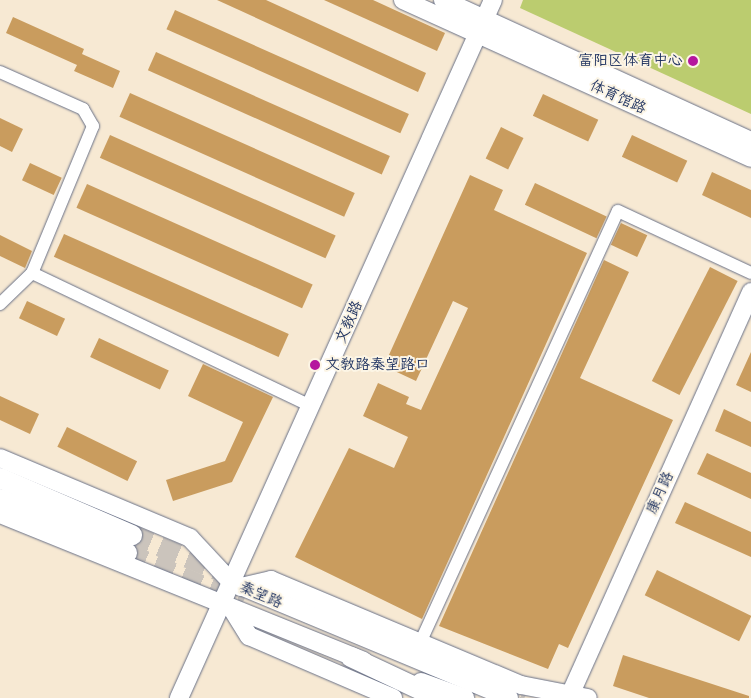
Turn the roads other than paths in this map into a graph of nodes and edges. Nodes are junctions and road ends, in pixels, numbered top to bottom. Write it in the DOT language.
graph roads {
  1 [pos="403,0"];
  2 [pos="443,0"];
  3 [pos="493,0"];
  4 [pos="506,0"];
  5 [pos="486,28"];
  6 [pos="0,72"];
  7 [pos="751,141"];
  8 [pos="751,158"];
  9 [pos="32,273"];
  10 [pos="751,273"];
  11 [pos="751,292"];
  12 [pos="0,304"];
  13 [pos="751,319"];
  14 [pos="311,406"];
  15 [pos="0,458"];
  16 [pos="0,478"];
  17 [pos="0,499"];
  18 [pos="0,514"];
  19 [pos="236,585"];
  20 [pos="226,607"];
  21 [pos="420,643"];
  22 [pos="351,657"];
  23 [pos="461,678"];
  24 [pos="579,697"];
  25 [pos="179,698"];
  26 [pos="192,698"];
  27 [pos="393,698"];
  28 [pos="438,698"];
  29 [pos="465,698"];
  30 [pos="509,698"];
  31 [pos="545,698"];
  1 -- 5 [label="street, 体育馆路"];
  2 -- 5 [label="street, 体育馆路"];
  3 -- 5 [label="street, 文教路"];
  4 -- 5 [label="street, 文教路"];
  5 -- 7 [label="street, 体育馆路"];
  5 -- 8 [label="street, 体育馆路"];
  5 -- 14 [label="street, 文教路"];
  5 -- 19 [label="street, 文教路"];
  6 -- 9 [label="street"];
  9 -- 12 [label="street"];
  9 -- 14 [label="street"];
  10 -- 21 [label="street"];
  11 -- 24 [label="street, 康月路"];
  13 -- 24 [label="street, 康月路"];
  14 -- 19 [label="street, 文教路"];
  15 -- 19 [label="street, 秦望路"];
  16 -- 17 [label="main road"];
  18 -- 20 [label="street, 秦望路"];
  19 -- 20 [label="street, 文教路"];
  19 -- 21 [label="street"];
  19 -- 23 [label="street, 秦望路"];
  20 -- 22 [label="street, 秦望路"];
  20 -- 25 [label="street, 文教路"];
  20 -- 26 [label="street, 文教路"];
  20 -- 27 [label="street"];
  21 -- 24 [label="street"];
  22 -- 28 [label="main road"];
  22 -- 29 [label="street, 秦望路"];
  23 -- 30 [label="street, 秦望路"];
  23 -- 31 [label="street"];
}
